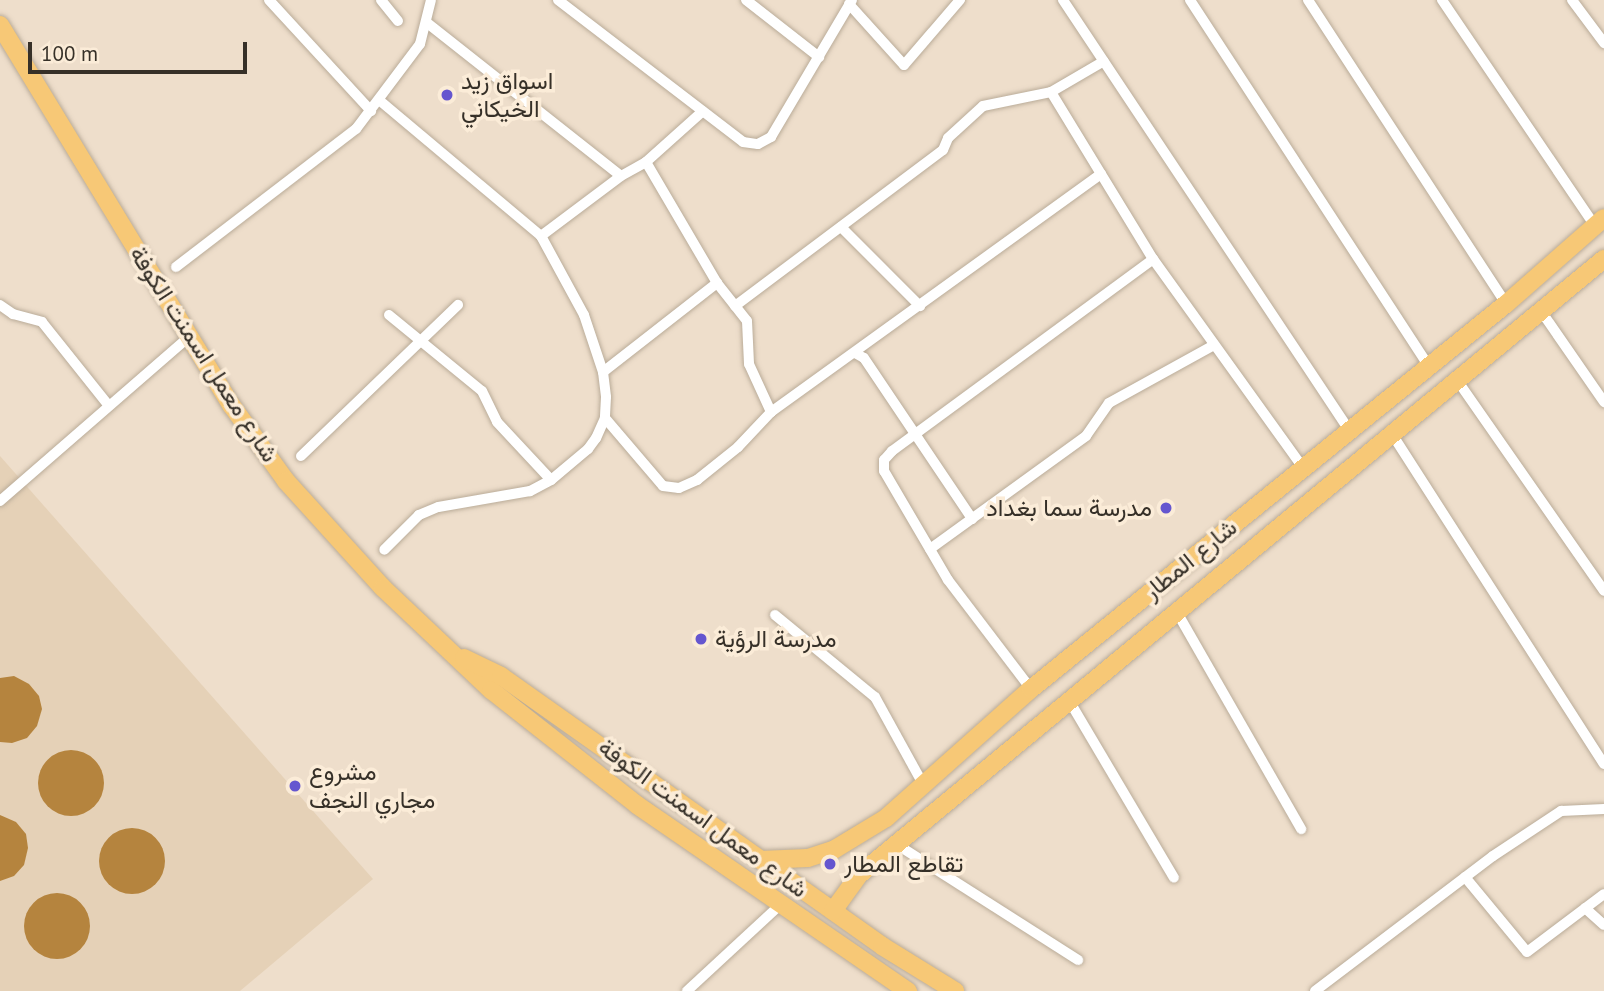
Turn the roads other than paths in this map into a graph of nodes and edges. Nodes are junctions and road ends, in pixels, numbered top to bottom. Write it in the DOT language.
graph roads {
  1 [pos="269,0"];
  2 [pos="381,0"];
  3 [pos="430,0"];
  4 [pos="558,0"];
  5 [pos="746,0"];
  6 [pos="960,0"];
  7 [pos="1063,0"];
  8 [pos="1190,0"];
  9 [pos="1308,0"];
  10 [pos="1442,0"];
  11 [pos="1572,0"];
  12 [pos="850,2"];
  13 [pos="398,21"];
  14 [pos="426,22"];
  15 [pos="0,26"];
  16 [pos="1604,43"];
  17 [pos="819,57"];
  18 [pos="1104,61"];
  19 [pos="1051,92"];
  20 [pos="379,100"];
  21 [pos="371,111"];
  22 [pos="703,111"];
  23 [pos="646,162"];
  24 [pos="1101,174"];
  25 [pos="621,176"];
  26 [pos="1600,222"];
  27 [pos="841,227"];
  28 [pos="541,236"];
  29 [pos="1153,259"];
  30 [pos="1604,259"];
  31 [pos="176,267"];
  32 [pos="717,283"];
  33 [pos="1506,304"];
  34 [pos="0,305"];
  35 [pos="458,305"];
  36 [pos="735,306"];
  37 [pos="920,306"];
  38 [pos="1541,311"];
  39 [pos="389,315"];
  40 [pos="190,336"];
  41 [pos="422,343"];
  42 [pos="1214,345"];
  43 [pos="855,353"];
  44 [pos="1444,354"];
  45 [pos="1429,366"];
  46 [pos="603,372"];
  47 [pos="1461,377"];
  48 [pos="1394,394"];
  49 [pos="1604,402"];
  50 [pos="109,406"];
  51 [pos="771,412"];
  52 [pos="1413,417"];
  53 [pos="605,418"];
  54 [pos="1349,430"];
  55 [pos="915,434"];
  56 [pos="1392,434"];
  57 [pos="301,456"];
  58 [pos="1303,468"];
  59 [pos="551,480"];
  60 [pos="0,501"];
  61 [pos="972,519"];
  62 [pos="930,549"];
  63 [pos="384,550"];
  64 [pos="1604,591"];
  65 [pos="1178,614"];
  66 [pos="775,615"];
  67 [pos="449,650"];
  68 [pos="1031,689"];
  69 [pos="1070,702"];
  70 [pos="1604,764"];
  71 [pos="923,784"];
  72 [pos="654,787"];
  73 [pos="637,805"];
  74 [pos="1604,810"];
  75 [pos="1301,830"];
  76 [pos="897,844"];
  77 [pos="760,860"];
  78 [pos="1465,877"];
  79 [pos="1174,878"];
  80 [pos="1604,894"];
  81 [pos="780,905"];
  82 [pos="1585,908"];
  83 [pos="833,911"];
  84 [pos="1604,925"];
  85 [pos="1078,960"];
  86 [pos="687,991"];
  87 [pos="908,991"];
  88 [pos="955,991"];
  89 [pos="1315,991"];
  1 -- 21 [label="street"];
  2 -- 13 [label="street"];
  3 -- 14 [label="street"];
  4 -- 22 [label="street"];
  5 -- 17 [label="street"];
  6 -- 12 [label="street"];
  7 -- 18 [label="street"];
  8 -- 45 [label="street"];
  9 -- 33 [label="street"];
  10 -- 26 [label="street"];
  11 -- 16 [label="street"];
  12 -- 17 [label="street"];
  14 -- 20 [label="street"];
  14 -- 25 [label="street"];
  15 -- 40 [label="main road, شارع معمل اسمنت الكوفة"];
  17 -- 22 [label="street"];
  18 -- 19 [label="street"];
  18 -- 54 [label="street"];
  19 -- 24 [label="street"];
  19 -- 27 [label="street"];
  20 -- 21 [label="street"];
  20 -- 28 [label="street"];
  21 -- 31 [label="street"];
  22 -- 23 [label="street"];
  23 -- 25 [label="street"];
  23 -- 32 [label="street"];
  24 -- 29 [label="street"];
  24 -- 37 [label="street"];
  25 -- 28 [label="street"];
  26 -- 33 [label="main road, شارع المطار"];
  27 -- 36 [label="street"];
  27 -- 37 [label="street"];
  28 -- 46 [label="street"];
  29 -- 42 [label="street"];
  29 -- 55 [label="street"];
  30 -- 38 [label="main road, شارع المطار"];
  32 -- 36 [label="street"];
  32 -- 46 [label="street"];
  33 -- 44 [label="main road, شارع المطار"];
  34 -- 50 [label="street"];
  35 -- 41 [label="street"];
  36 -- 51 [label="street"];
  37 -- 43 [label="street"];
  38 -- 47 [label="main road, شارع المطار"];
  38 -- 49 [label="street"];
  39 -- 41 [label="street"];
  40 -- 50 [label="street"];
  40 -- 67 [label="main road, شارع معمل اسمنت الكوفة"];
  41 -- 57 [label="street"];
  41 -- 59 [label="street"];
  42 -- 58 [label="street"];
  42 -- 61 [label="street"];
  43 -- 51 [label="street"];
  43 -- 55 [label="street"];
  44 -- 45 [label="main road, شارع المطار"];
  44 -- 47 [label="main road"];
  45 -- 48 [label="main road, شارع المطار"];
  46 -- 53 [label="street"];
  47 -- 52 [label="main road, شارع المطار"];
  47 -- 64 [label="street"];
  48 -- 52 [label="main road"];
  48 -- 54 [label="main road, شارع المطار"];
  50 -- 60 [label="street"];
  51 -- 53 [label="street"];
  52 -- 56 [label="main road, شارع المطار"];
  53 -- 59 [label="street"];
  54 -- 58 [label="main road, شارع المطار"];
  55 -- 61 [label="street"];
  55 -- 62 [label="street"];
  56 -- 65 [label="main road, شارع المطار"];
  56 -- 70 [label="street"];
  58 -- 68 [label="main road, شارع المطار"];
  59 -- 63 [label="street"];
  61 -- 62 [label="street"];
  62 -- 68 [label="street"];
  65 -- 69 [label="main road, شارع المطار"];
  65 -- 75 [label="street"];
  66 -- 71 [label="street"];
  67 -- 72 [label="main road, شارع معمل اسمنت الكوفة"];
  67 -- 73 [label="main road, شارع معمل اسمنت الكوفة"];
  68 -- 71 [label="main road, شارع المطار"];
  69 -- 76 [label="main road, شارع المطار"];
  69 -- 79 [label="street"];
  71 -- 77 [label="main road, شارع المطار"];
  72 -- 73 [label="main road"];
  72 -- 77 [label="main road, شارع معمل اسمنت الكوفة"];
  73 -- 81 [label="main road, شارع معمل اسمنت الكوفة"];
  74 -- 78 [label="street"];
  76 -- 83 [label="main road, شارع المطار"];
  76 -- 85 [label="street"];
  77 -- 83 [label="main road, شارع معمل اسمنت الكوفة"];
  78 -- 82 [label="street"];
  78 -- 89 [label="street"];
  80 -- 82 [label="street"];
  81 -- 86 [label="street"];
  81 -- 87 [label="main road, شارع معمل اسمنت الكوفة"];
  82 -- 84 [label="street"];
  83 -- 88 [label="main road, شارع معمل اسمنت الكوفة"];
}
